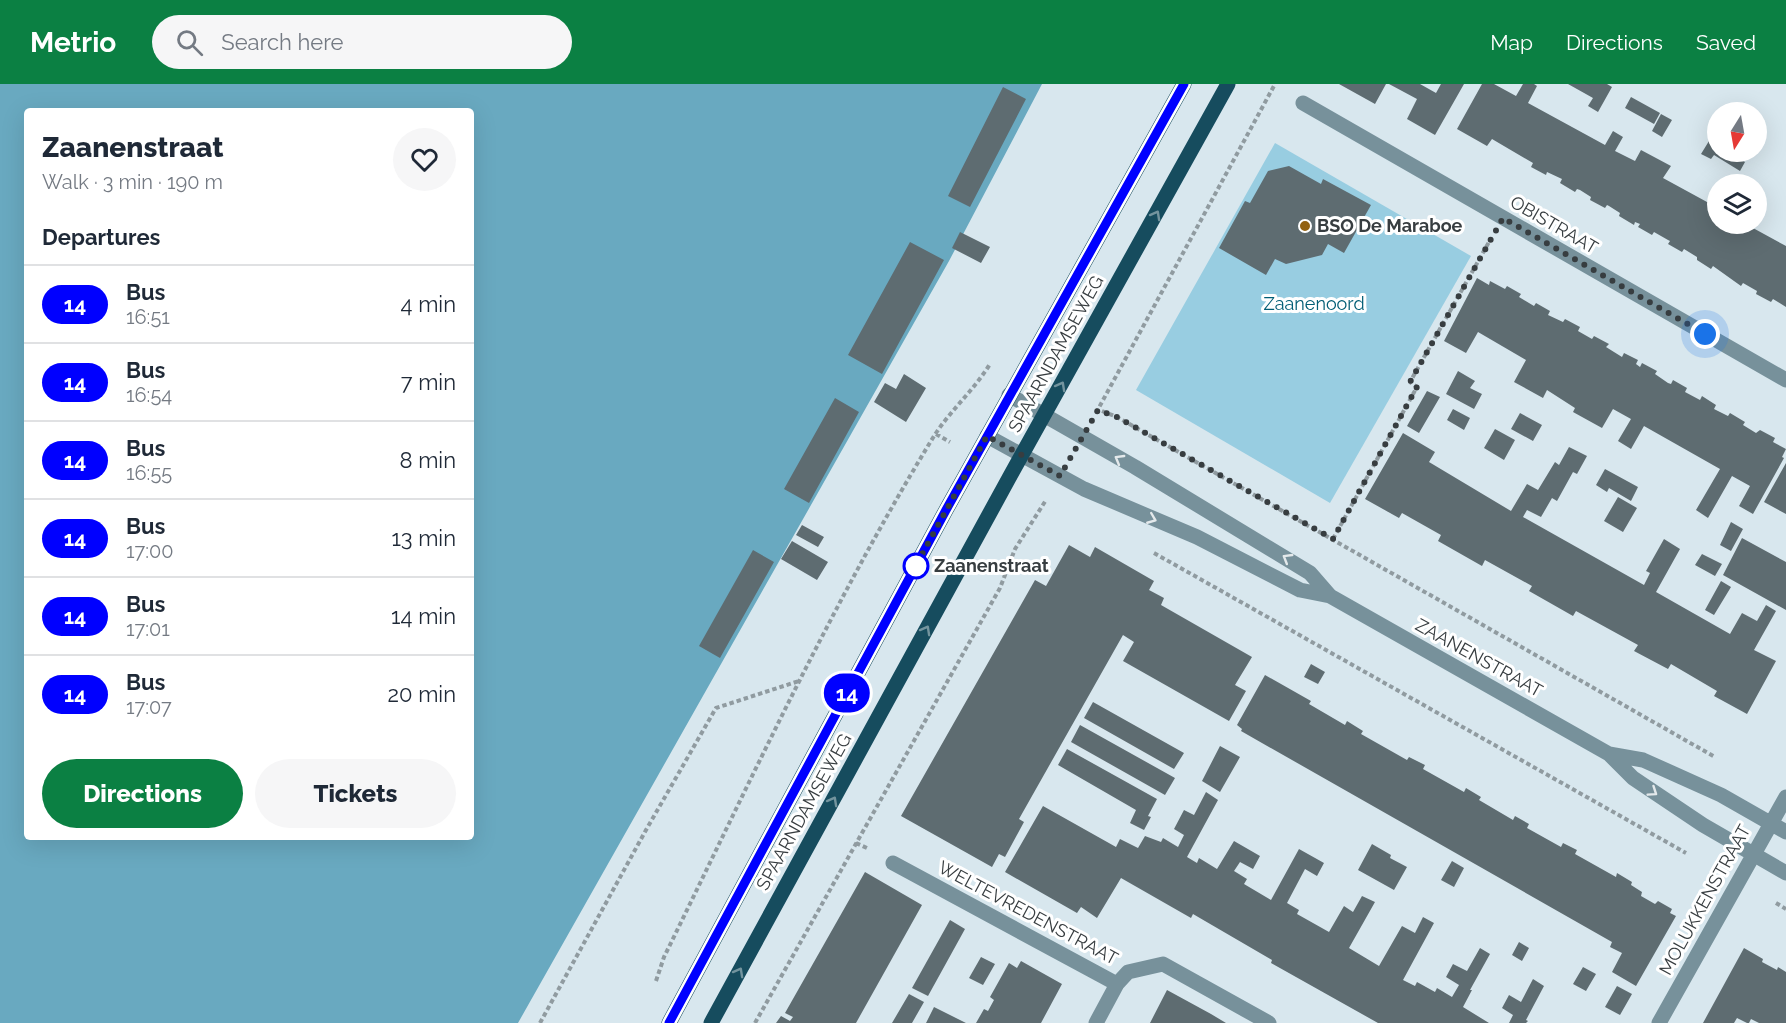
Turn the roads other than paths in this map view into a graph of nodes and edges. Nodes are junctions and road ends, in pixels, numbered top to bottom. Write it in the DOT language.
graph roads {
  1 [pos="1184,84"];
  2 [pos="1228,84"];
  3 [pos="1303,103"];
  4 [pos="1786,380"];
  5 [pos="1010,395"];
  6 [pos="1044,415"];
  7 [pos="987,436"];
  8 [pos="1022,455"];
  9 [pos="1330,596"];
  10 [pos="1609,754"];
  11 [pos="1786,797"];
  12 [pos="1771,824"];
  13 [pos="1786,832"];
  14 [pos="1754,854"];
  15 [pos="893,863"];
  16 [pos="1786,873"];
  17 [pos="1117,984"];
  18 [pos="669,1023"];
  19 [pos="711,1023"];
  20 [pos="1096,1023"];
  21 [pos="1269,1023"];
  22 [pos="1659,1023"];
  1 -- 5 [label="main road, SPAARNDAMSEWEG"];
  6 -- 2 [label="main road, SPAARNDAMSEWEG, one-way"];
  3 -- 4 [label="street, OBISTRAAT"];
  5 -- 6 [label="street, ZAANENSTRAAT"];
  5 -- 7 [label="main road, SPAARNDAMSEWEG"];
  6 -- 8 [label="main road, SPAARNDAMSEWEG"];
  9 -- 6 [label="street, ZAANENSTRAAT, one-way"];
  7 -- 8 [label="street, ZAANENSTRAAT"];
  7 -- 18 [label="main road, SPAARNDAMSEWEG"];
  8 -- 9 [label="street, ZAANENSTRAAT, one-way"];
  19 -- 8 [label="main road, SPAARNDAMSEWEG, one-way"];
  9 -- 10 [label="street, ZAANENSTRAAT"];
  10 -- 12 [label="street, ZAANENSTRAAT"];
  10 -- 14 [label="street, ZAANENSTRAAT, one-way"];
  11 -- 12 [label="street, MOLUKKENSTRAAT"];
  12 -- 13 [label="street, ZAANENSTRAAT"];
  12 -- 14 [label="street, MOLUKKENSTRAAT"];
  14 -- 16 [label="street, ZAANENSTRAAT"];
  14 -- 22 [label="street, MOLUKKENSTRAAT"];
  15 -- 17 [label="street, WELTEVREDENSTRAAT"];
  17 -- 20 [label="street"];
  17 -- 21 [label="street, WELTEVREDENSTRAAT"];
}
